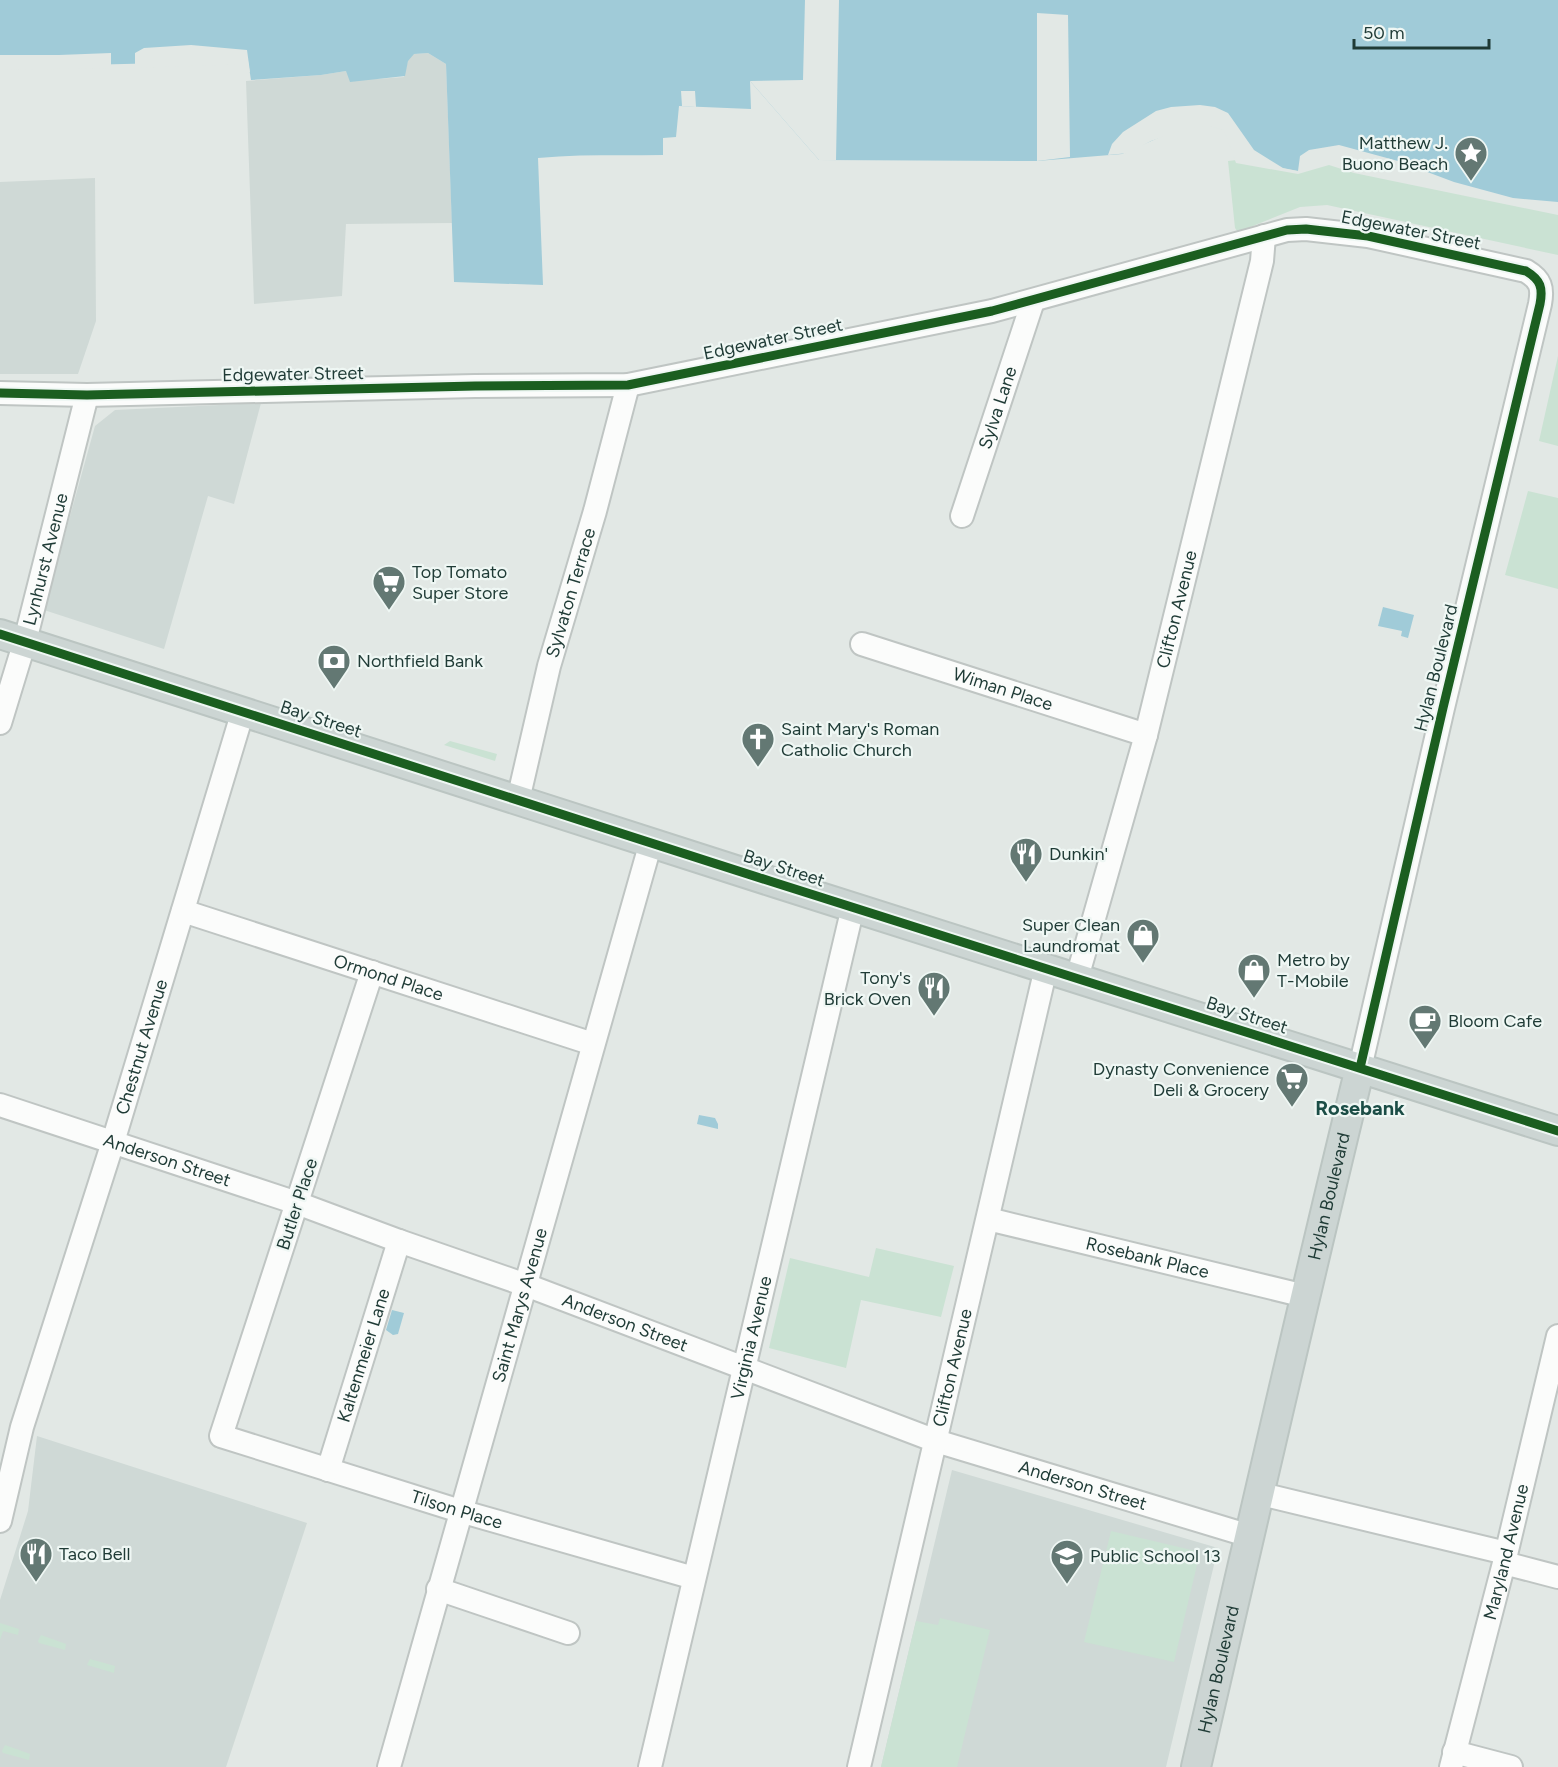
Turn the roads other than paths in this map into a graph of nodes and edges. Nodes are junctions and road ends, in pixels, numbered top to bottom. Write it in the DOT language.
graph roads {
  1 [pos="1264,236"];
  2 [pos="1535,277"];
  3 [pos="1033,300"];
  4 [pos="628,385"];
  5 [pos="0,393"];
  6 [pos="87,395"];
  7 [pos="962,516"];
  8 [pos="12,638"];
  9 [pos="862,644"];
  10 [pos="243,711"];
  11 [pos="0,723"];
  12 [pos="1146,735"];
  13 [pos="518,800"];
  14 [pos="651,842"];
  15 [pos="853,908"];
  16 [pos="183,911"];
  17 [pos="1046,968"];
  18 [pos="372,972"];
  19 [pos="1077,978"];
  20 [pos="593,1044"];
  21 [pos="1360,1068"];
  22 [pos="0,1105"];
  23 [pos="1558,1131"];
  24 [pos="113,1142"];
  25 [pos="297,1203"];
  26 [pos="988,1220"];
  27 [pos="399,1241"];
  28 [pos="526,1285"];
  29 [pos="1305,1296"];
  30 [pos="1557,1345"];
  31 [pos="744,1368"];
  32 [pos="221,1436"];
  33 [pos="936,1441"];
  34 [pos="328,1470"];
  35 [pos="1261,1494"];
  36 [pos="460,1511"];
  37 [pos="0,1521"];
  38 [pos="1250,1536"];
  39 [pos="1505,1558"];
  40 [pos="1558,1577"];
  41 [pos="694,1578"];
  42 [pos="438,1589"];
  43 [pos="568,1633"];
  44 [pos="1453,1760"];
  45 [pos="657,1765"];
  46 [pos="389,1767"];
  47 [pos="859,1767"];
  48 [pos="1196,1767"];
  49 [pos="1511,1767"];
  1 -- 2 [label="street, Edgewater Street"];
  1 -- 3 [label="street, Edgewater Street"];
  1 -- 12 [label="street, Clifton Avenue"];
  2 -- 21 [label="street, Hylan Boulevard"];
  3 -- 4 [label="street, Edgewater Street"];
  3 -- 7 [label="street, Sylva Lane"];
  4 -- 6 [label="street, Edgewater Street"];
  4 -- 13 [label="street, Sylvaton Terrace"];
  5 -- 6 [label="street, Edgewater Street"];
  6 -- 8 [label="street, Lynhurst Avenue"];
  8 -- 10 [label="main road, Bay Street"];
  8 -- 11 [label="street, Lynhurst Avenue"];
  9 -- 12 [label="street, Wiman Place"];
  10 -- 13 [label="main road, Bay Street"];
  10 -- 16 [label="street, Chestnut Avenue"];
  12 -- 19 [label="street, Clifton Avenue"];
  13 -- 14 [label="main road, Bay Street"];
  14 -- 15 [label="main road, Bay Street"];
  14 -- 20 [label="street, Saint Marys Avenue"];
  15 -- 17 [label="main road, Bay Street"];
  15 -- 31 [label="street, Virginia Avenue"];
  16 -- 18 [label="street, Ormond Place"];
  16 -- 24 [label="street, Chestnut Avenue"];
  17 -- 19 [label="main road, Bay Street"];
  17 -- 26 [label="street, Clifton Avenue"];
  18 -- 20 [label="street, Ormond Place"];
  18 -- 25 [label="street, Butler Place"];
  19 -- 21 [label="main road, Bay Street"];
  20 -- 28 [label="street, Saint Marys Avenue"];
  21 -- 23 [label="main road, Bay Street"];
  21 -- 29 [label="main road, Hylan Boulevard"];
  22 -- 24 [label="street, Anderson Street"];
  24 -- 25 [label="street, Anderson Street"];
  24 -- 37 [label="street, Chestnut Avenue"];
  25 -- 27 [label="street, Anderson Street"];
  25 -- 32 [label="street, Butler Place"];
  26 -- 29 [label="street, Rosebank Place"];
  26 -- 33 [label="street, Clifton Avenue"];
  27 -- 28 [label="street, Anderson Street"];
  27 -- 34 [label="street, Kaltenmeier Lane"];
  28 -- 31 [label="street, Anderson Street"];
  28 -- 36 [label="street, Saint Marys Avenue"];
  29 -- 35 [label="main road, Hylan Boulevard"];
  30 -- 39 [label="street, Maryland Avenue"];
  31 -- 33 [label="street, Anderson Street"];
  31 -- 41 [label="street, Virginia Avenue"];
  32 -- 34 [label="street, Tilson Place"];
  33 -- 38 [label="street, Anderson Street"];
  33 -- 47 [label="street, Clifton Avenue"];
  34 -- 36 [label="street, Tilson Place"];
  35 -- 38 [label="main road, Hylan Boulevard"];
  35 -- 39 [label="street"];
  36 -- 41 [label="street, Tilson Place"];
  36 -- 42 [label="street, Saint Marys Avenue"];
  38 -- 48 [label="main road, Hylan Boulevard"];
  39 -- 40 [label="street"];
  39 -- 44 [label="street, Maryland Avenue"];
  41 -- 45 [label="street, Virginia Avenue"];
  42 -- 43 [label="street"];
  42 -- 46 [label="street, Saint Marys Avenue"];
  44 -- 49 [label="street"];
}
